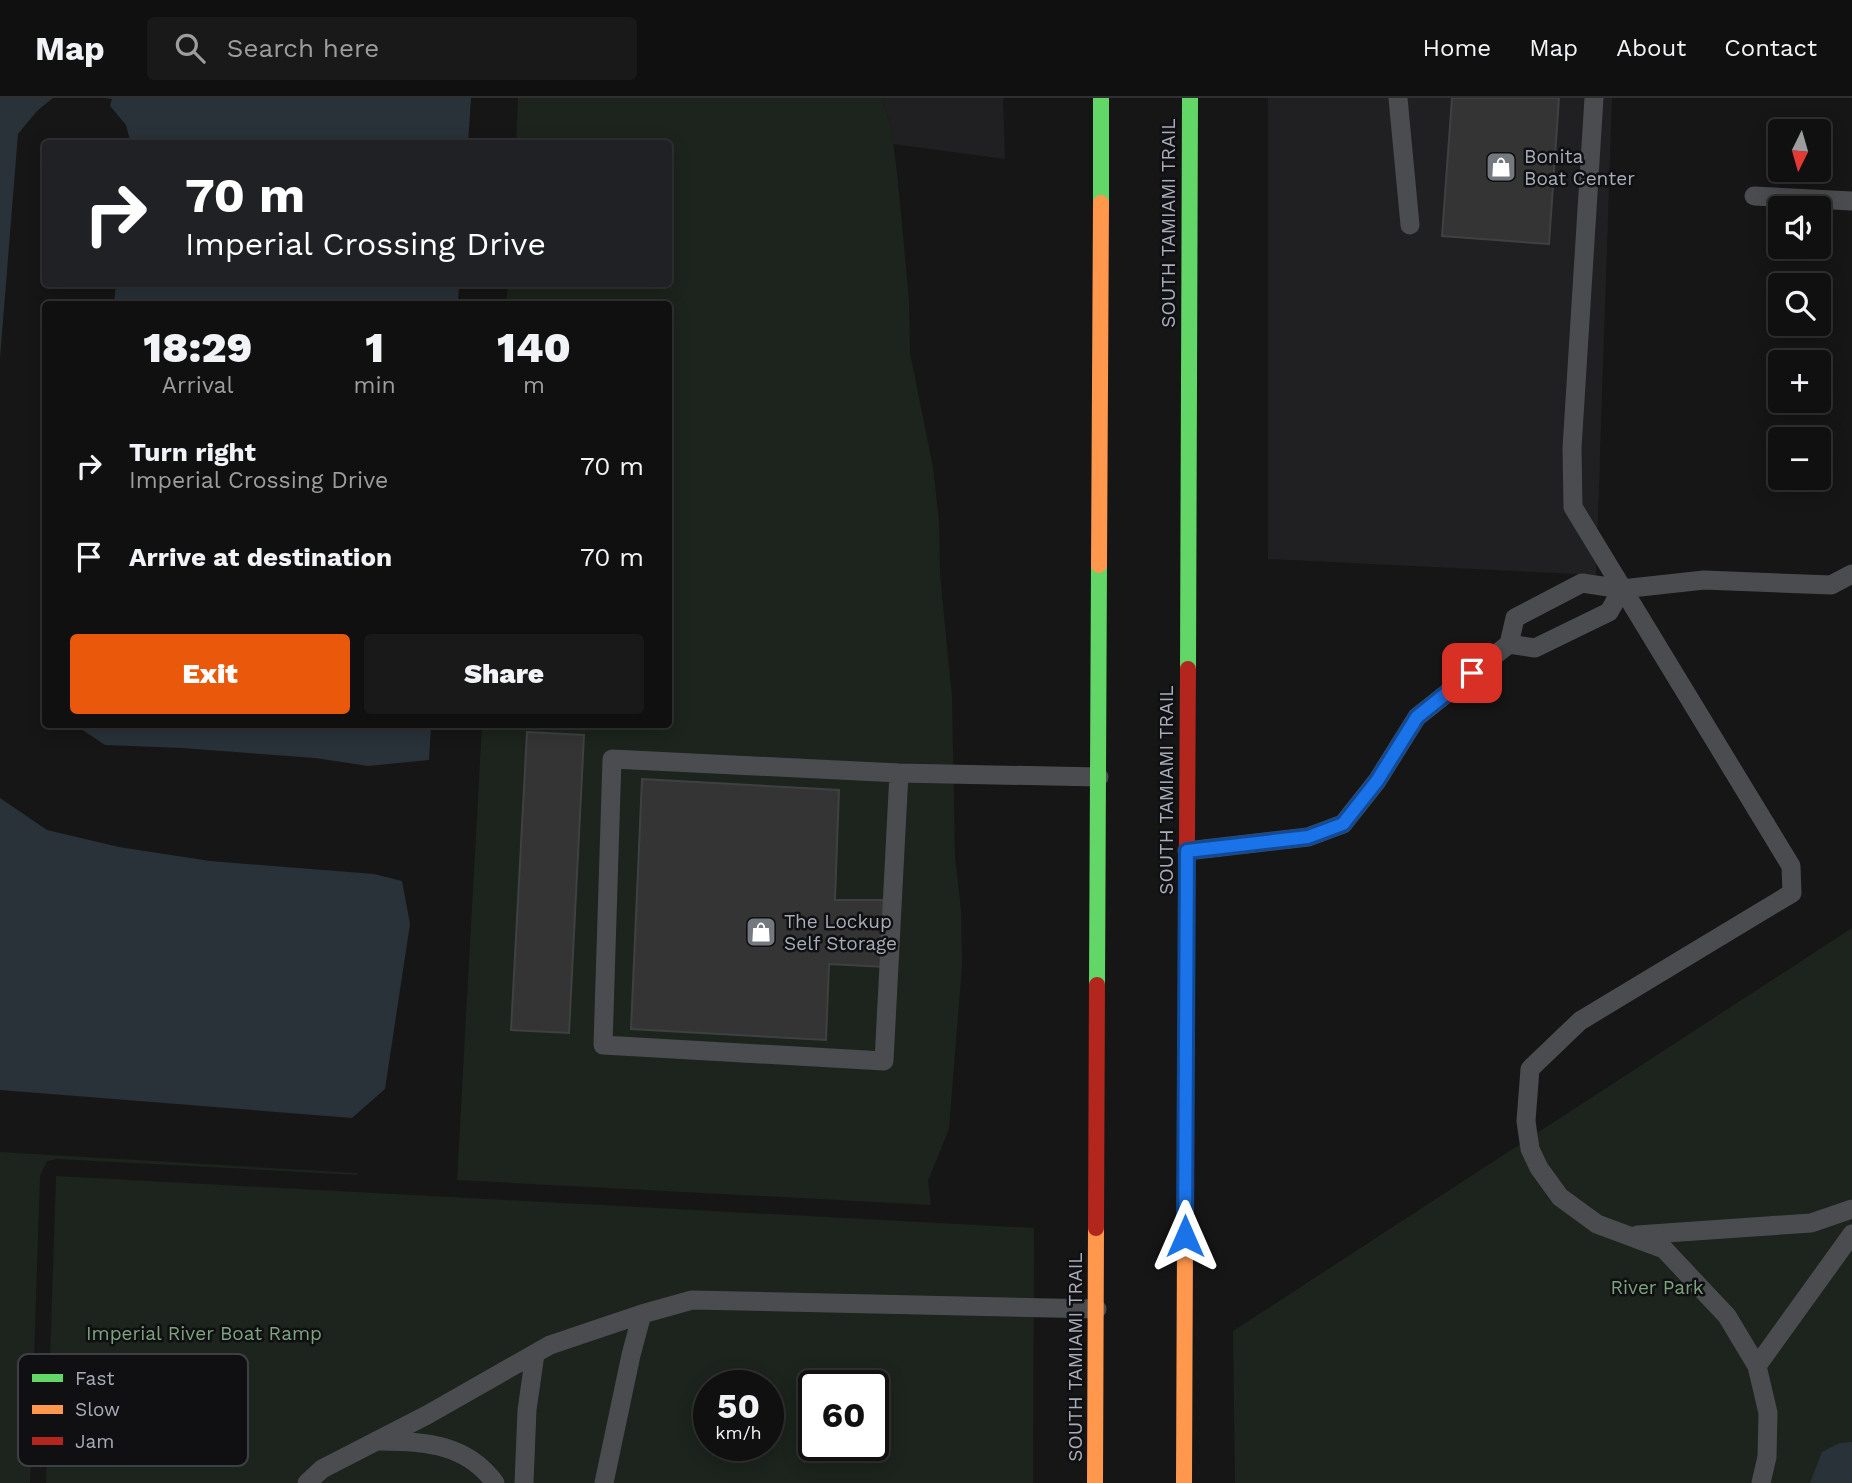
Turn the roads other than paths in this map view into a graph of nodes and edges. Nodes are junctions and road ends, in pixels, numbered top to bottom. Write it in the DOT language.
graph roads {
  1 [pos="1101,98"];
  2 [pos="1190,98"];
  3 [pos="1398,98"];
  4 [pos="1594,98"];
  5 [pos="1754,196"];
  6 [pos="1852,201"];
  7 [pos="1410,225"];
  8 [pos="1852,574"];
  9 [pos="1622,589"];
  10 [pos="1509,644"];
  11 [pos="899,773"];
  12 [pos="1099,777"];
  13 [pos="1187,851"];
  14 [pos="1852,1209"];
  15 [pos="1852,1234"];
  16 [pos="1629,1236"];
  17 [pos="1097,1309"];
  18 [pos="642,1314"];
  19 [pos="535,1354"];
  20 [pos="1757,1366"];
  21 [pos="377,1441"];
  22 [pos="307,1483"];
  23 [pos="495,1483"];
  24 [pos="524,1483"];
  25 [pos="604,1483"];
  26 [pos="1096,1483"];
  27 [pos="1184,1483"];
  28 [pos="1761,1483"];
  1 -- 12 [label="main road, SOUTH TAMIAMI TRAIL"];
  2 -- 13 [label="main road, SOUTH TAMIAMI TRAIL"];
  3 -- 7 [label="lane"];
  4 -- 9 [label="lane"];
  5 -- 6 [label="lane"];
  8 -- 9 [label="lane"];
  9 -- 10 [label="lane"];
  9 -- 10 [label="lane"];
  9 -- 16 [label="lane"];
  10 -- 13 [label="lane"];
  11 -- 11 [label="lane"];
  11 -- 12 [label="lane"];
  12 -- 17 [label="main road, SOUTH TAMIAMI TRAIL"];
  13 -- 27 [label="main road, SOUTH TAMIAMI TRAIL"];
  14 -- 16 [label="lane"];
  15 -- 20 [label="lane"];
  16 -- 20 [label="lane"];
  17 -- 18 [label="lane"];
  17 -- 26 [label="main road, SOUTH TAMIAMI TRAIL"];
  18 -- 19 [label="lane"];
  18 -- 25 [label="lane"];
  19 -- 21 [label="lane"];
  19 -- 24 [label="lane"];
  20 -- 28 [label="lane"];
  21 -- 22 [label="lane"];
  21 -- 23 [label="lane"];
}
